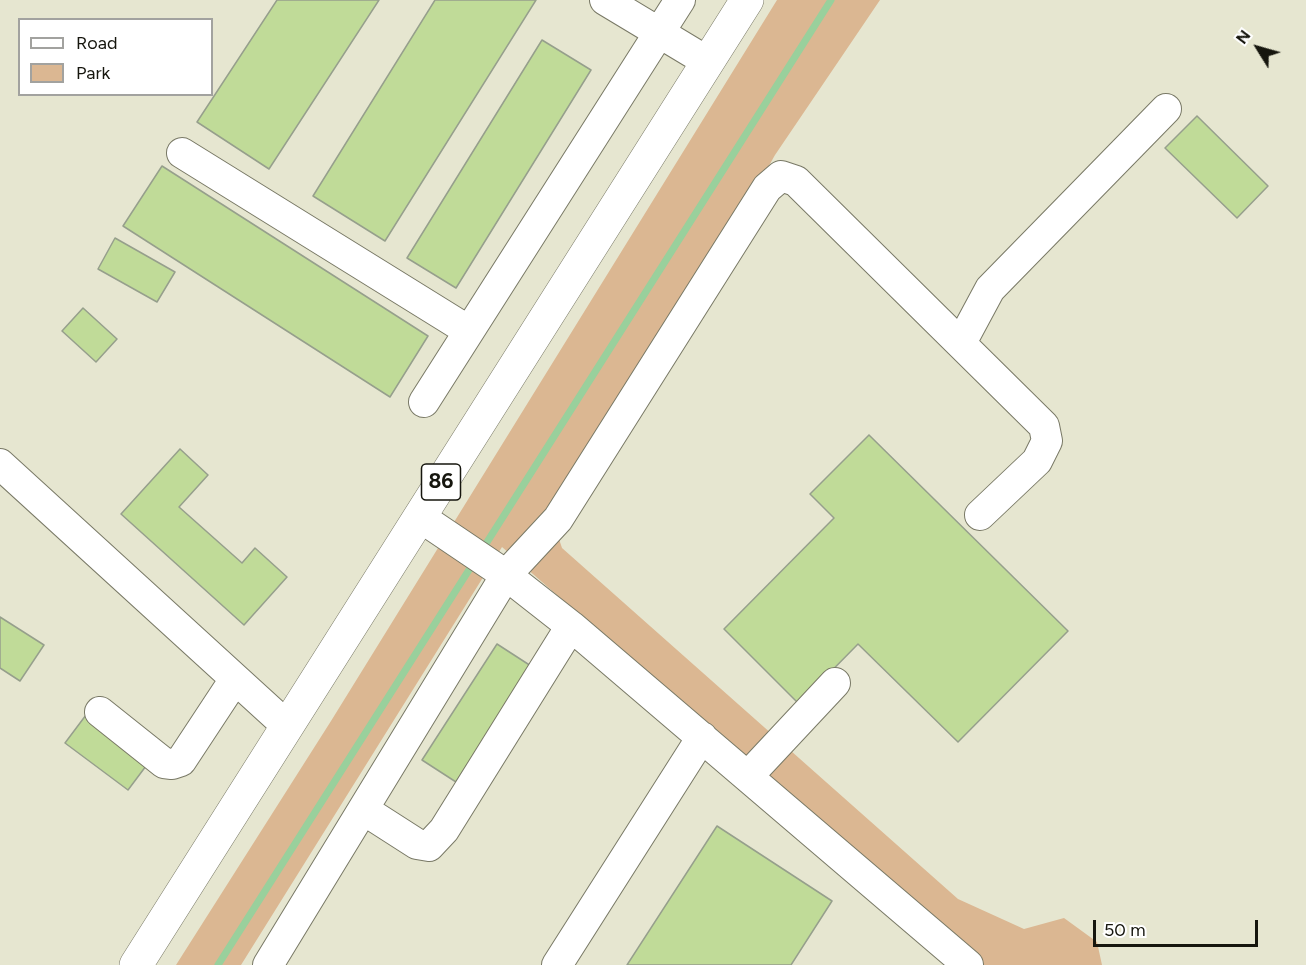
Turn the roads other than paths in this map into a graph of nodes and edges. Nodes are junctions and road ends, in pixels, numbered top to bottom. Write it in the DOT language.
graph roads {
  1 [pos="605,0"];
  2 [pos="680,0"];
  3 [pos="747,0"];
  4 [pos="659,33"];
  5 [pos="708,62"];
  6 [pos="1166,109"];
  7 [pos="182,153"];
  8 [pos="469,331"];
  9 [pos="961,343"];
  10 [pos="424,402"];
  11 [pos="0,464"];
  12 [pos="980,515"];
  13 [pos="432,525"];
  14 [pos="501,571"];
  15 [pos="571,626"];
  16 [pos="235,679"];
  17 [pos="835,683"];
  18 [pos="100,712"];
  19 [pos="287,726"];
  20 [pos="702,737"];
  21 [pos="748,776"];
  22 [pos="364,810"];
  23 [pos="136,965"];
  24 [pos="268,965"];
  25 [pos="557,965"];
  26 [pos="968,965"];
  1 -- 4 [label="street"];
  2 -- 4 [label="street"];
  3 -- 5 [label="main road, 86"];
  4 -- 5 [label="street"];
  4 -- 8 [label="street"];
  5 -- 13 [label="main road, 86"];
  6 -- 9 [label="street"];
  7 -- 8 [label="street"];
  8 -- 10 [label="street"];
  9 -- 12 [label="street"];
  9 -- 14 [label="street"];
  11 -- 16 [label="street"];
  13 -- 14 [label="street"];
  13 -- 19 [label="main road, 86"];
  14 -- 15 [label="street"];
  14 -- 22 [label="street"];
  15 -- 20 [label="street"];
  15 -- 22 [label="street"];
  16 -- 18 [label="street"];
  16 -- 19 [label="street"];
  17 -- 21 [label="street"];
  19 -- 23 [label="main road, 86"];
  20 -- 21 [label="street"];
  20 -- 25 [label="street"];
  21 -- 26 [label="street"];
  22 -- 24 [label="street"];
}
